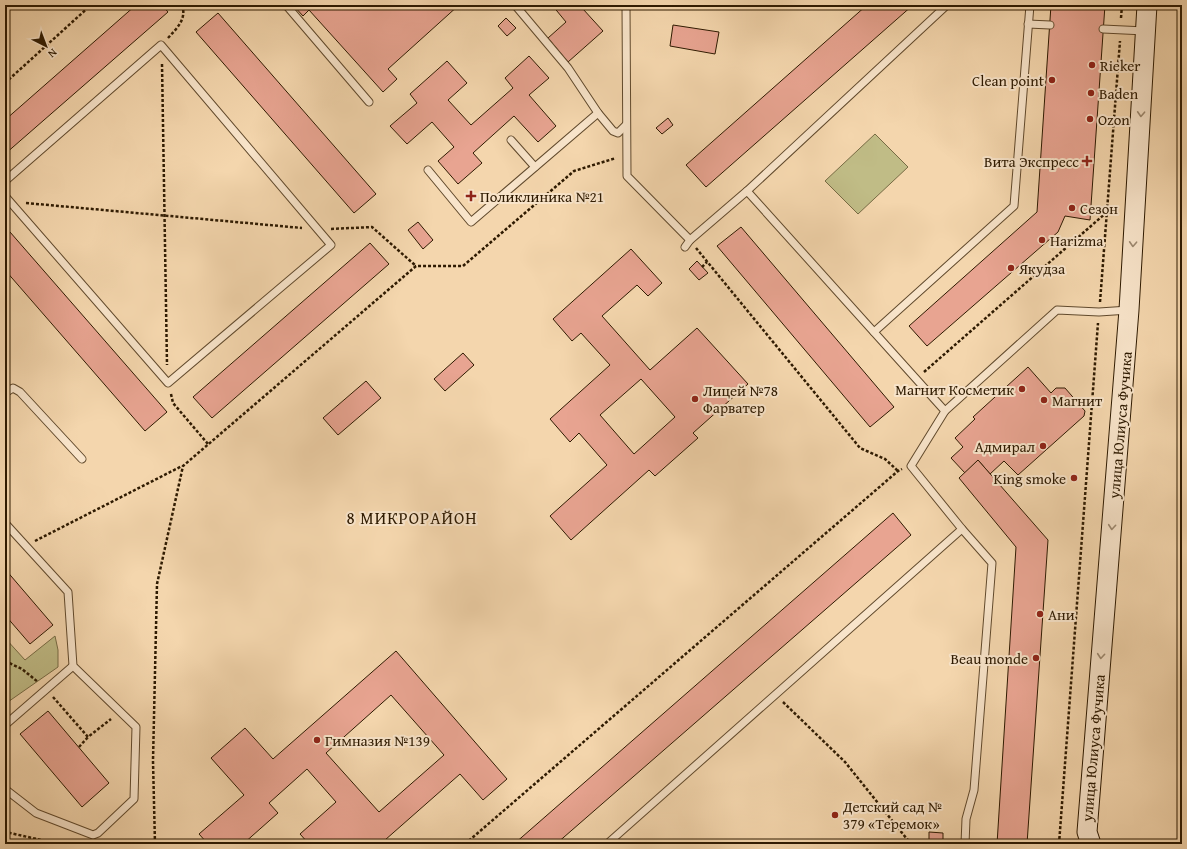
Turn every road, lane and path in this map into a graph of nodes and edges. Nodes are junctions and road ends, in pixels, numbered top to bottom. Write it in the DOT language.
graph roads {
  1 [pos="91,5"];
  2 [pos="182,5"];
  3 [pos="286,5"];
  4 [pos="515,5"];
  5 [pos="626,5"];
  6 [pos="947,5"];
  7 [pos="1030,5"];
  8 [pos="1122,5"];
  9 [pos="1147,5"];
  10 [pos="1028,24"];
  11 [pos="1050,26"];
  12 [pos="1103,29"];
  13 [pos="1121,30"];
  14 [pos="1146,31"];
  15 [pos="161,45"];
  16 [pos="5,83"];
  17 [pos="369,102"];
  18 [pos="598,113"];
  19 [pos="626,125"];
  20 [pos="511,140"];
  21 [pos="626,155"];
  22 [pos="535,167"];
  23 [pos="428,170"];
  24 [pos="5,181"];
  25 [pos="747,191"];
  26 [pos="7,198"];
  27 [pos="1107,212"];
  28 [pos="164,215"];
  29 [pos="317,229"];
  30 [pos="690,240"];
  31 [pos="684,247"];
  32 [pos="708,262"];
  33 [pos="416,266"];
  34 [pos="702,267"];
  35 [pos="1129,310"];
  36 [pos="1099,312"];
  37 [pos="874,332"];
  38 [pos="916,379"];
  39 [pos="168,383"];
  40 [pos="5,393"];
  41 [pos="945,411"];
  42 [pos="208,444"];
  43 [pos="82,459"];
  44 [pos="183,466"];
  45 [pos="911,466"];
  46 [pos="898,471"];
  47 [pos="5,523"];
  48 [pos="962,529"];
  49 [pos="26,546"];
  50 [pos="5,661"];
  51 [pos="73,666"];
  52 [pos="46,689"];
  53 [pos="776,695"];
  54 [pos="120,711"];
  55 [pos="5,725"];
  56 [pos="88,738"];
  57 [pos="79,747"];
  58 [pos="5,789"];
  59 [pos="5,829"];
  60 [pos="59,844"];
  61 [pos="155,844"];
  62 [pos="465,844"];
  63 [pos="607,844"];
  64 [pos="911,844"];
  65 [pos="964,844"];
  66 [pos="1059,844"];
  67 [pos="1091,844"];
  1 -- 16 [label="path"];
  2 -- 15 [label="path"];
  3 -- 17 [label="lane"];
  4 -- 18 [label="lane"];
  5 -- 19 [label="lane"];
  6 -- 25 [label="lane"];
  7 -- 10 [label="lane"];
  8 -- 13 [label="path"];
  9 -- 14 [label="main road, улица Юлиуса Фучика"];
  10 -- 11 [label="lane"];
  10 -- 37 [label="lane"];
  12 -- 13 [label="lane"];
  13 -- 14 [label="lane"];
  13 -- 27 [label="path"];
  14 -- 35 [label="main road, улица Юлиуса Фучика, one-way"];
  15 -- 24 [label="lane"];
  15 -- 28 [label="path"];
  15 -- 29 [label="lane"];
  18 -- 19 [label="lane"];
  18 -- 22 [label="lane"];
  19 -- 21 [label="lane"];
  20 -- 22 [label="lane"];
  21 -- 30 [label="lane"];
  21 -- 33 [label="path"];
  22 -- 23 [label="lane"];
  25 -- 30 [label="lane"];
  25 -- 37 [label="lane"];
  26 -- 28 [label="path"];
  26 -- 39 [label="lane"];
  27 -- 36 [label="path"];
  27 -- 38 [label="path"];
  28 -- 29 [label="path"];
  28 -- 39 [label="path"];
  29 -- 33 [label="path"];
  29 -- 39 [label="lane"];
  30 -- 31 [label="lane"];
  30 -- 32 [label="path"];
  32 -- 34 [label="path"];
  32 -- 46 [label="path"];
  33 -- 42 [label="path"];
  35 -- 36 [label="lane"];
  35 -- 67 [label="main road, улица Юлиуса Фучика, one-way"];
  36 -- 41 [label="lane"];
  36 -- 66 [label="path"];
  37 -- 38 [label="lane"];
  38 -- 41 [label="lane"];
  39 -- 42 [label="path"];
  40 -- 43 [label="lane"];
  41 -- 45 [label="lane"];
  42 -- 44 [label="path"];
  44 -- 49 [label="path"];
  44 -- 61 [label="path"];
  45 -- 46 [label="path"];
  45 -- 48 [label="lane"];
  46 -- 62 [label="path"];
  47 -- 49 [label="lane"];
  48 -- 53 [label="lane"];
  48 -- 65 [label="lane"];
  49 -- 51 [label="lane"];
  50 -- 52 [label="path"];
  51 -- 52 [label="lane"];
  51 -- 54 [label="lane"];
  52 -- 55 [label="lane"];
  52 -- 56 [label="path"];
  53 -- 63 [label="lane"];
  53 -- 64 [label="path"];
  54 -- 56 [label="path"];
  54 -- 58 [label="lane"];
  56 -- 57 [label="path"];
  59 -- 60 [label="path"];
}
